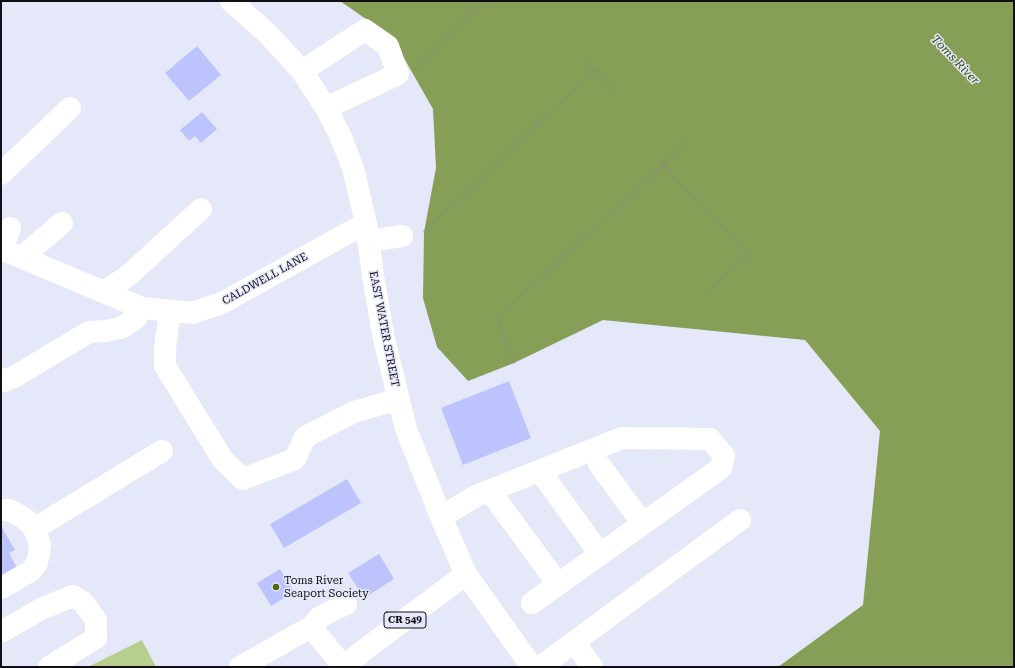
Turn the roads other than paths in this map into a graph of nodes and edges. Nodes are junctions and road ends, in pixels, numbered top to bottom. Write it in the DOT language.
graph roads {
  1 [pos="231,1"];
  2 [pos="302,71"];
  3 [pos="70,108"];
  4 [pos="326,108"];
  5 [pos="1,174"];
  6 [pos="200,209"];
  7 [pos="62,223"];
  8 [pos="10,228"];
  9 [pos="367,232"];
  10 [pos="402,236"];
  11 [pos="8,252"];
  12 [pos="104,291"];
  13 [pos="142,308"];
  14 [pos="170,311"];
  15 [pos="1,378"];
  16 [pos="399,400"];
  17 [pos="162,450"];
  18 [pos="598,464"];
  19 [pos="540,471"];
  20 [pos="490,491"];
  21 [pos="1,510"];
  22 [pos="441,517"];
  23 [pos="740,520"];
  24 [pos="643,524"];
  25 [pos="34,529"];
  26 [pos="600,554"];
  27 [pos="466,574"];
  28 [pos="558,584"];
  29 [pos="1,588"];
  30 [pos="532,603"];
  31 [pos="346,604"];
  32 [pos="311,627"];
  33 [pos="1,632"];
  34 [pos="574,642"];
  35 [pos="49,667"];
  36 [pos="240,667"];
  37 [pos="344,667"];
  38 [pos="532,667"];
  39 [pos="540,667"];
  40 [pos="592,667"];
  1 -- 2 [label="street, EAST WATER STREET"];
  2 -- 4 [label="street, EAST WATER STREET"];
  2 -- 4 [label="street"];
  3 -- 5 [label="street"];
  4 -- 9 [label="street, EAST WATER STREET"];
  6 -- 12 [label="street"];
  7 -- 11 [label="street"];
  8 -- 11 [label="street"];
  9 -- 10 [label="street"];
  9 -- 14 [label="street, CALDWELL LANE"];
  9 -- 16 [label="street, EAST WATER STREET"];
  11 -- 12 [label="street, CALDWELL LANE"];
  12 -- 13 [label="street, CALDWELL LANE"];
  13 -- 14 [label="street, CALDWELL LANE"];
  13 -- 15 [label="street"];
  14 -- 16 [label="street"];
  16 -- 22 [label="street, EAST WATER STREET"];
  17 -- 25 [label="street"];
  18 -- 24 [label="street"];
  19 -- 20 [label="street"];
  19 -- 24 [label="street"];
  19 -- 26 [label="street"];
  20 -- 22 [label="street"];
  20 -- 28 [label="street"];
  21 -- 25 [label="street"];
  22 -- 27 [label="street, EAST WATER STREET"];
  23 -- 34 [label="street"];
  24 -- 26 [label="street"];
  25 -- 29 [label="street"];
  26 -- 28 [label="street"];
  27 -- 37 [label="street, CR 549"];
  27 -- 38 [label="street, EAST WATER STREET"];
  28 -- 30 [label="street"];
  31 -- 32 [label="street"];
  32 -- 36 [label="street"];
  32 -- 37 [label="street"];
  33 -- 35 [label="street"];
  34 -- 39 [label="street"];
  34 -- 40 [label="street"];
}
